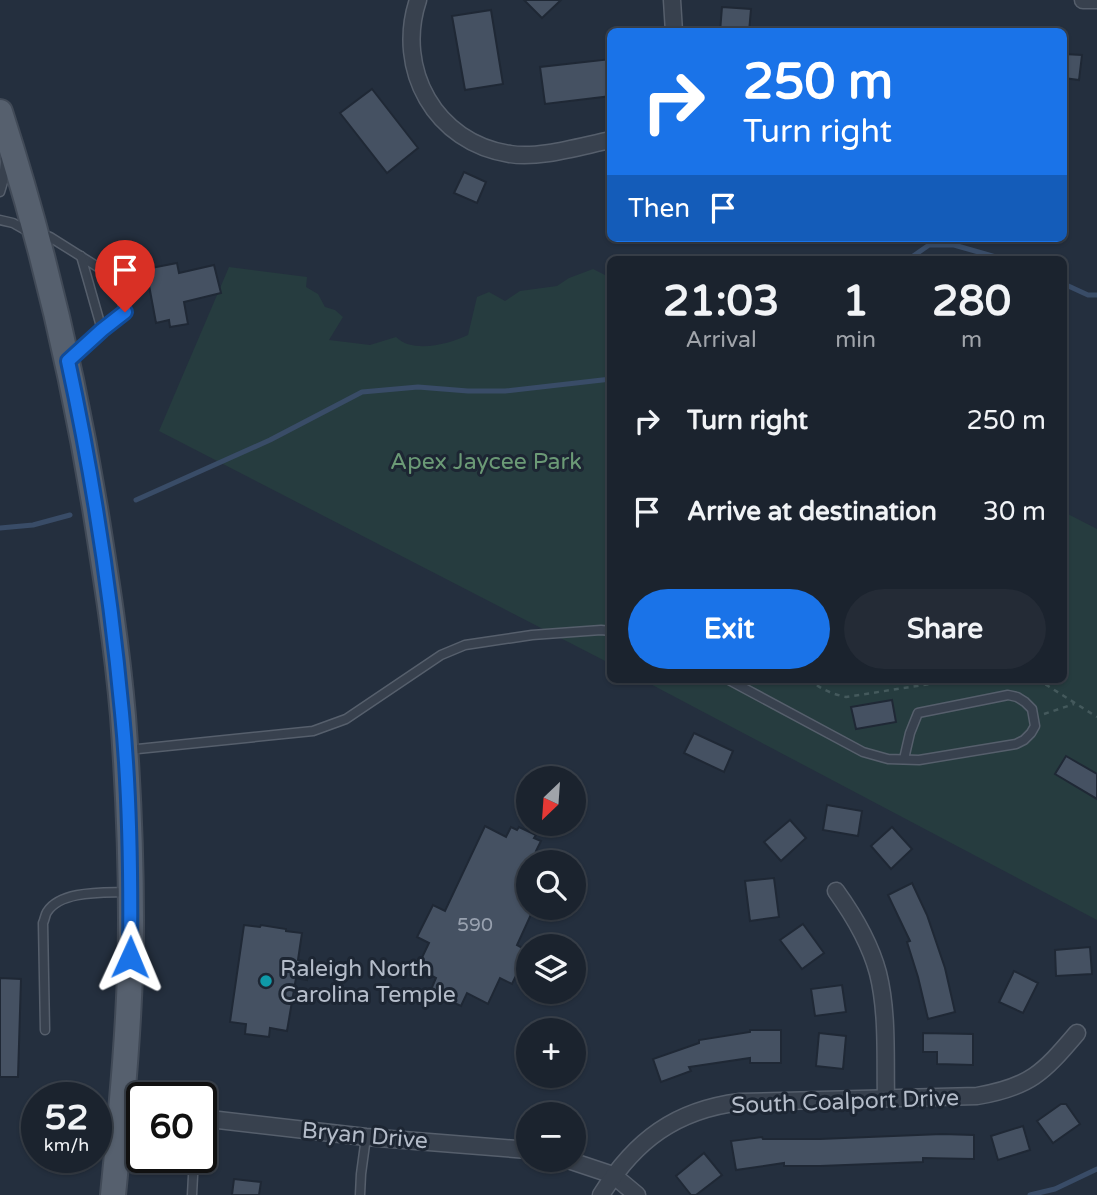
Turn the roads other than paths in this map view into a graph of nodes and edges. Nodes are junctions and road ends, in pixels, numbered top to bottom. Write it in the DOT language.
graph roads {
  1 [pos="418,0"];
  2 [pos="672,0"];
  3 [pos="1083,0"];
  4 [pos="1097,0"];
  5 [pos="674,28"];
  6 [pos="0,112"];
  7 [pos="607,141"];
  8 [pos="10,143"];
  9 [pos="0,192"];
  10 [pos="0,220"];
  11 [pos="37,234"];
  12 [pos="81,256"];
  13 [pos="102,330"];
  14 [pos="68,361"];
  15 [pos="607,631"];
  16 [pos="743,683"];
  17 [pos="125,750"];
  18 [pos="904,760"];
  19 [pos="130,891"];
  20 [pos="836,891"];
  21 [pos="45,1030"];
  22 [pos="1077,1033"];
  23 [pos="131,1082"];
  24 [pos="886,1098"];
  25 [pos="217,1120"];
  26 [pos="366,1137"];
  27 [pos="126,1139"];
  28 [pos="516,1149"];
  29 [pos="586,1166"];
  30 [pos="193,1173"];
  31 [pos="613,1175"];
  32 [pos="113,1195"];
  33 [pos="191,1195"];
  34 [pos="360,1195"];
  35 [pos="601,1195"];
  36 [pos="637,1195"];
  1 -- 7 [label="street"];
  2 -- 5 [label="street"];
  3 -- 4 [label="street"];
  6 -- 8 [label="main road"];
  8 -- 9 [label="lane"];
  8 -- 11 [label="main road"];
  10 -- 11 [label="lane"];
  11 -- 12 [label="lane"];
  11 -- 14 [label="main road"];
  12 -- 13 [label="lane"];
  12 -- 13 [label="lane"];
  13 -- 14 [label="lane"];
  14 -- 17 [label="main road"];
  15 -- 17 [label="lane"];
  16 -- 18 [label="lane"];
  17 -- 19 [label="main road"];
  18 -- 18 [label="lane"];
  19 -- 21 [label="lane"];
  19 -- 23 [label="main road"];
  20 -- 24 [label="street"];
  22 -- 24 [label="street, South Coalport Drive"];
  24 -- 31 [label="street, South Coalport Drive"];
  25 -- 26 [label="street, Bryan Drive"];
  26 -- 28 [label="street, Bryan Drive"];
  26 -- 34 [label="lane"];
  27 -- 32 [label="main road"];
  29 -- 31 [label="street"];
  30 -- 33 [label="lane"];
  31 -- 35 [label="street, South Coalport Drive"];
  31 -- 36 [label="street"];
}
